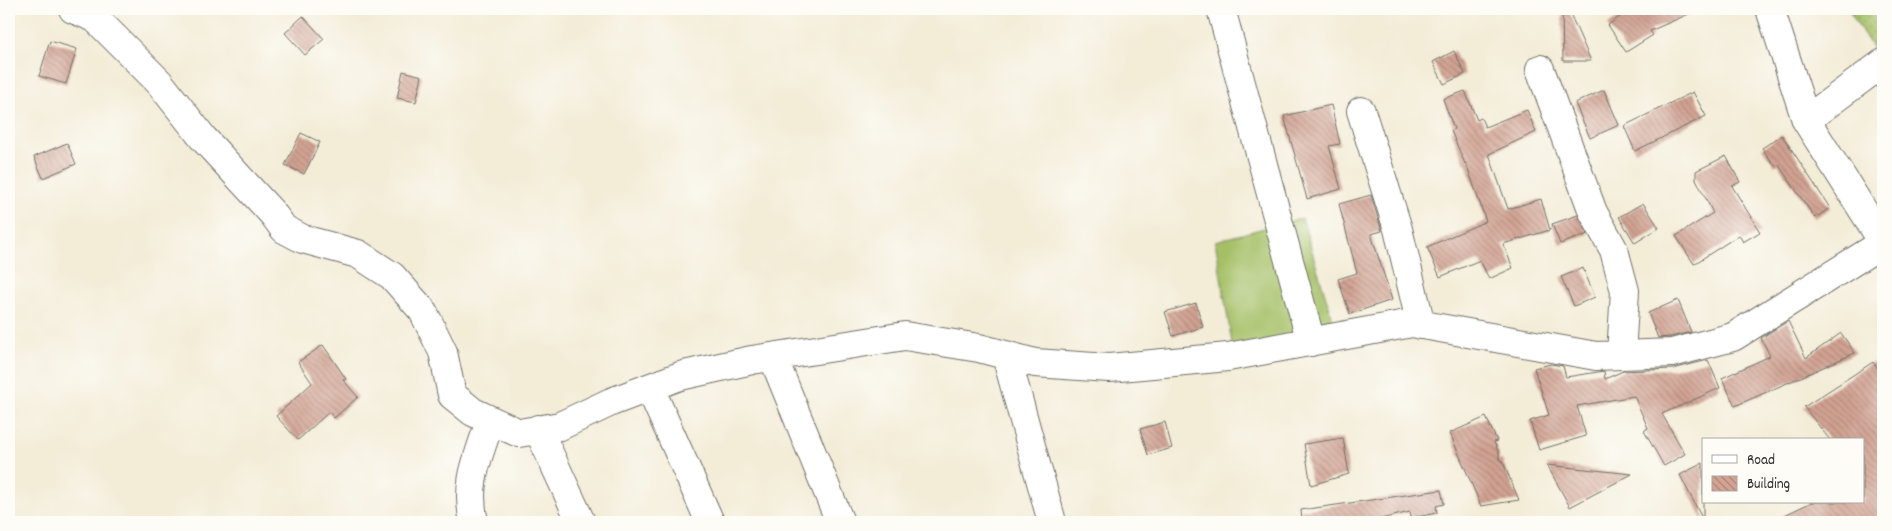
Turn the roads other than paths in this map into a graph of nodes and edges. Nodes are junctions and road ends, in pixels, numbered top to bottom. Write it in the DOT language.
graph roads {
  1 [pos="73,9"];
  2 [pos="1221,9"];
  3 [pos="1770,9"];
  4 [pos="1883,63"];
  5 [pos="1540,69"];
  6 [pos="1361,111"];
  7 [pos="1806,120"];
  8 [pos="1883,243"];
  9 [pos="1420,325"];
  10 [pos="1311,342"];
  11 [pos="1622,354"];
  12 [pos="1006,356"];
  13 [pos="773,357"];
  14 [pos="650,388"];
  15 [pos="490,421"];
  16 [pos="538,430"];
  17 [pos="474,522"];
  18 [pos="581,522"];
  19 [pos="710,522"];
  20 [pos="840,522"];
  21 [pos="1052,522"];
  1 -- 15 [label="street"];
  2 -- 10 [label="street"];
  3 -- 7 [label="street"];
  4 -- 7 [label="street"];
  5 -- 11 [label="street"];
  6 -- 9 [label="street"];
  7 -- 8 [label="street"];
  8 -- 11 [label="street"];
  9 -- 10 [label="street"];
  9 -- 11 [label="street"];
  10 -- 12 [label="street"];
  12 -- 13 [label="street"];
  12 -- 21 [label="street"];
  13 -- 14 [label="street"];
  13 -- 20 [label="street"];
  14 -- 16 [label="street"];
  14 -- 19 [label="street"];
  15 -- 16 [label="street"];
  15 -- 17 [label="street"];
  16 -- 18 [label="street"];
}
